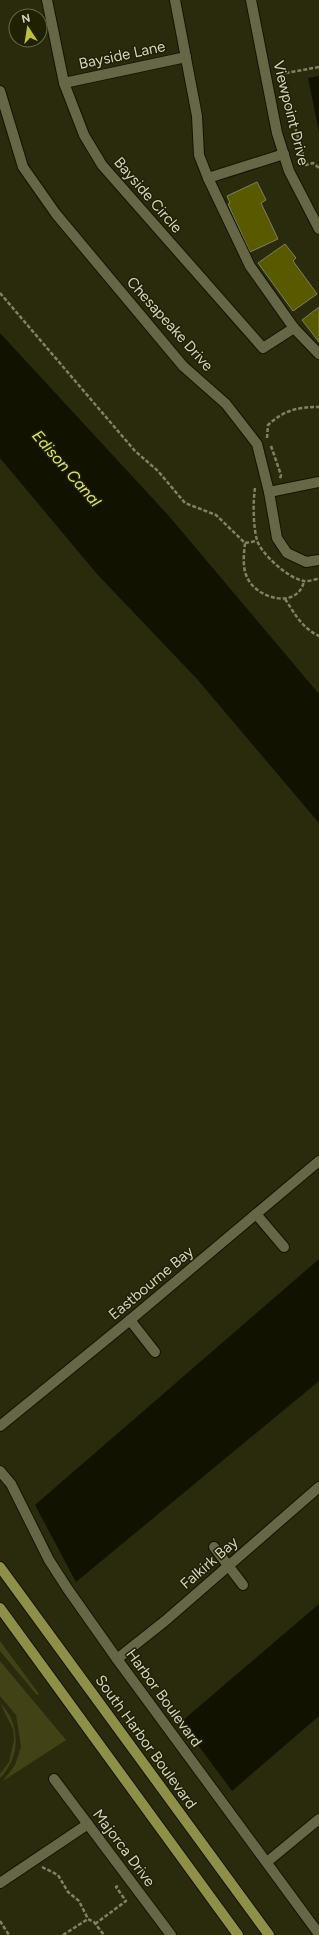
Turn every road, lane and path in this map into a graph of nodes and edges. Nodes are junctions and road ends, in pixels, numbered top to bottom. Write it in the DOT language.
graph roads {
  1 [pos="47,0"];
  2 [pos="175,0"];
  3 [pos="251,0"];
  4 [pos="186,57"];
  5 [pos="319,67"];
  6 [pos="64,83"];
  7 [pos="0,91"];
  8 [pos="284,154"];
  9 [pos="319,168"];
  10 [pos="208,178"];
  11 [pos="319,229"];
  12 [pos="0,293"];
  13 [pos="294,328"];
  14 [pos="319,354"];
  15 [pos="319,482"];
  16 [pos="269,492"];
  17 [pos="257,540"];
  18 [pos="244,543"];
  19 [pos="319,560"];
  20 [pos="304,581"];
  21 [pos="285,599"];
  22 [pos="319,636"];
  23 [pos="319,1161"];
  24 [pos="256,1214"];
  25 [pos="284,1247"];
  26 [pos="130,1320"];
  27 [pos="155,1352"];
  28 [pos="0,1426"];
  29 [pos="0,1471"];
  30 [pos="319,1487"];
  31 [pos="214,1547"];
  32 [pos="229,1565"];
  33 [pos="0,1567"];
  34 [pos="243,1585"];
  35 [pos="0,1608"];
  36 [pos="117,1659"];
  37 [pos="54,1778"];
  38 [pos="319,1819"];
  39 [pos="88,1824"];
  40 [pos="35,1859"];
  41 [pos="267,1862"];
  42 [pos="128,1878"];
  43 [pos="0,1883"];
  44 [pos="88,1919"];
  45 [pos="0,1921"];
  46 [pos="95,1924"];
  47 [pos="319,1934"];
  48 [pos="9,1935"];
  49 [pos="63,1935"];
  50 [pos="104,1935"];
  51 [pos="171,1935"];
  52 [pos="238,1935"];
  53 [pos="269,1935"];
  1 -- 6 [label="street, Bayside Circle"];
  2 -- 4 [label="street"];
  3 -- 8 [label="street, Viewpoint Drive"];
  4 -- 6 [label="street, Bayside Lane"];
  4 -- 10 [label="street"];
  5 -- 9 [label="path"];
  6 -- 13 [label="street, Bayside Circle"];
  7 -- 16 [label="street, Chesapeake Drive"];
  8 -- 10 [label="street"];
  8 -- 11 [label="street, Viewpoint Drive"];
  10 -- 13 [label="street"];
  12 -- 18 [label="path"];
  13 -- 14 [label="street"];
  15 -- 16 [label="street"];
  16 -- 19 [label="street, Chesapeake Drive"];
  17 -- 18 [label="path"];
  18 -- 21 [label="path"];
  20 -- 21 [label="path"];
  21 -- 22 [label="path"];
  23 -- 24 [label="street, Eastbourne Bay"];
  24 -- 25 [label="street"];
  24 -- 26 [label="street, Eastbourne Bay"];
  26 -- 27 [label="street"];
  26 -- 28 [label="street, Eastbourne Bay"];
  29 -- 36 [label="street, Harbor Boulevard"];
  30 -- 32 [label="street, Falkirk Bay"];
  31 -- 32 [label="street"];
  32 -- 34 [label="street"];
  32 -- 36 [label="street, Falkirk Bay"];
  33 -- 53 [label="main road, South Harbor Boulevard"];
  35 -- 52 [label="main road"];
  36 -- 41 [label="street, Harbor Boulevard"];
  37 -- 39 [label="street, Majorca Drive"];
  38 -- 41 [label="street"];
  39 -- 40 [label="street"];
  39 -- 42 [label="street, Majorca Drive"];
  40 -- 43 [label="street"];
  40 -- 44 [label="path"];
  41 -- 47 [label="street, Harbor Boulevard"];
  42 -- 46 [label="path"];
  42 -- 51 [label="street, Majorca Drive"];
  44 -- 46 [label="path"];
  44 -- 49 [label="path"];
  45 -- 48 [label="path"];
  46 -- 50 [label="path"];
}
